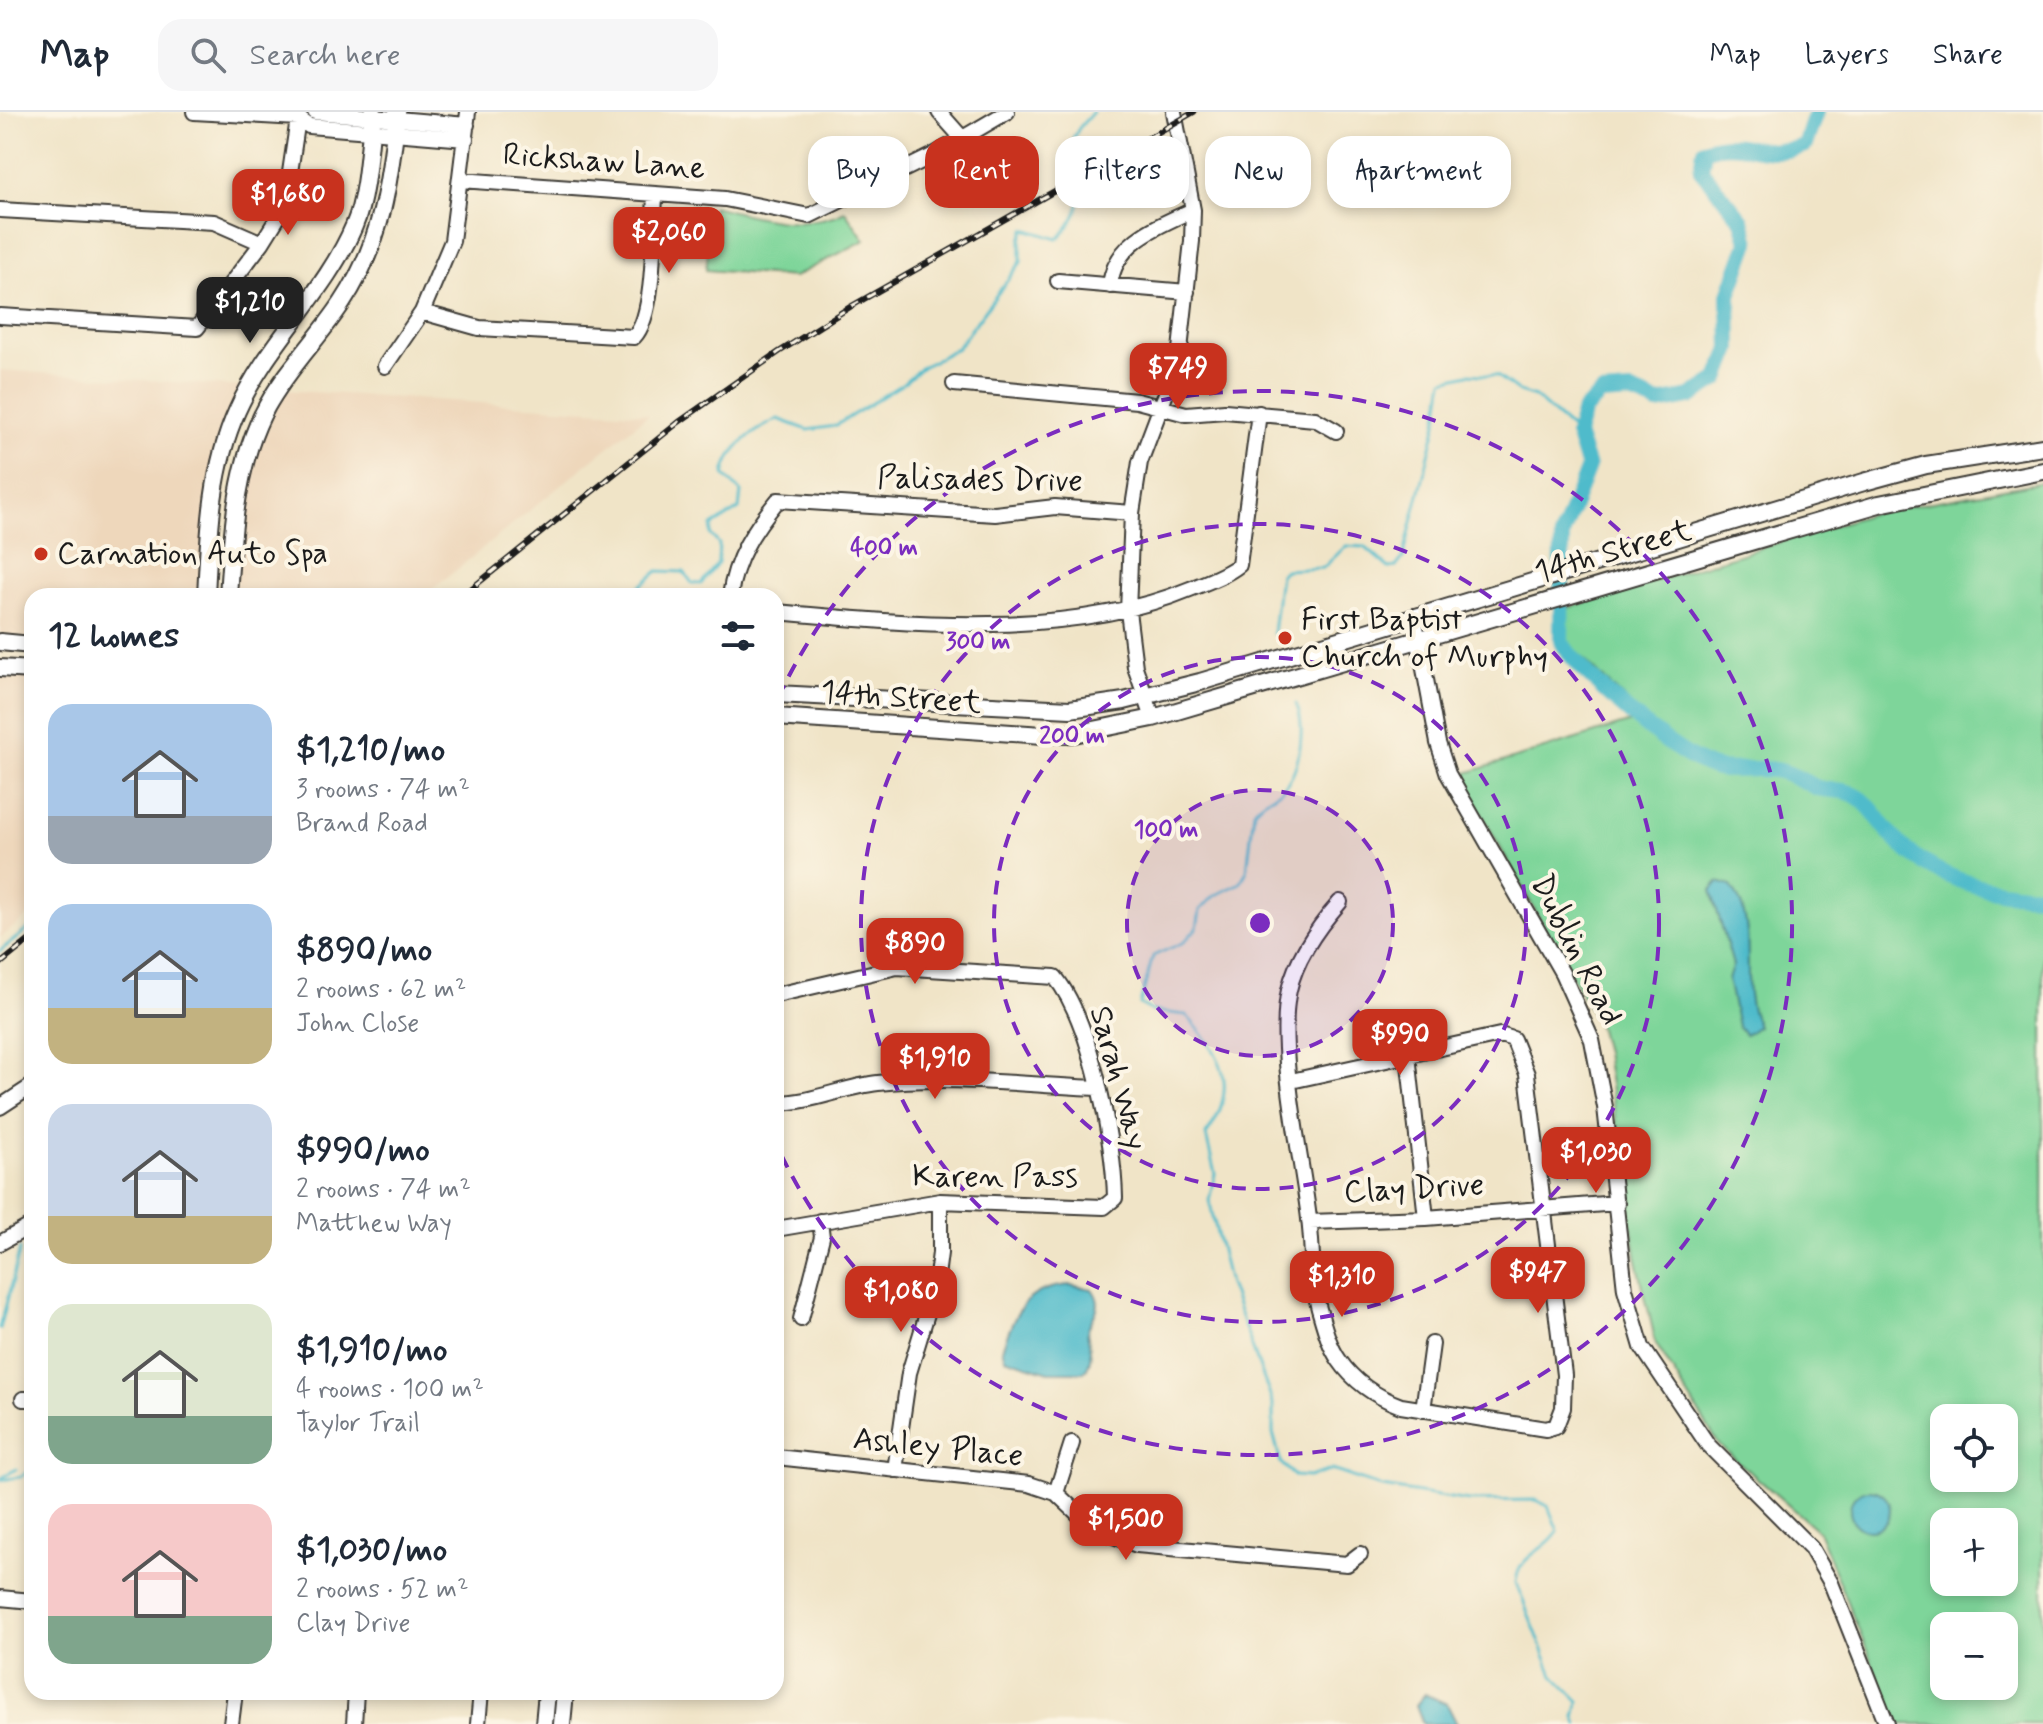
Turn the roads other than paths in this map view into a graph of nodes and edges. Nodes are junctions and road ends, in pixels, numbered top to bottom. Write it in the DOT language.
graph roads {
  1 [pos="194,112"];
  2 [pos="939,112"];
  3 [pos="1007,112"];
  4 [pos="1174,112"];
  5 [pos="306,114"];
  6 [pos="372,119"];
  7 [pos="396,121"];
  8 [pos="467,125"];
  9 [pos="960,136"];
  10 [pos="965,136"];
  11 [pos="925,157"];
  12 [pos="461,180"];
  13 [pos="655,194"];
  14 [pos="0,210"];
  15 [pos="1193,210"];
  16 [pos="262,243"];
  17 [pos="1058,281"];
  18 [pos="1110,286"];
  19 [pos="1187,292"];
  20 [pos="422,312"];
  21 [pos="0,316"];
  22 [pos="385,366"];
  23 [pos="954,384"];
  24 [pos="1158,409"];
  25 [pos="1259,413"];
  26 [pos="1336,431"];
  27 [pos="2043,447"];
  28 [pos="2043,471"];
  29 [pos="1132,513"];
  30 [pos="210,525"];
  31 [pos="233,527"];
  32 [pos="206,588"];
  33 [pos="229,588"];
  34 [pos="731,588"];
  35 [pos="1128,611"];
  36 [pos="784,612"];
  37 [pos="1414,616"];
  38 [pos="1418,640"];
  39 [pos="0,642"];
  40 [pos="24,644"];
  41 [pos="0,668"];
  42 [pos="24,670"];
  43 [pos="784,694"];
  44 [pos="1145,695"];
  45 [pos="784,718"];
  46 [pos="1153,718"];
  47 [pos="1340,902"];
  48 [pos="784,993"];
  49 [pos="1404,1019"];
  50 [pos="1408,1056"];
  51 [pos="1291,1081"];
  52 [pos="1098,1088"];
  53 [pos="24,1091"];
  54 [pos="784,1102"];
  55 [pos="0,1107"];
  56 [pos="1115,1198"];
  57 [pos="940,1201"];
  58 [pos="1617,1203"];
  59 [pos="1544,1210"];
  60 [pos="1426,1218"];
  61 [pos="820,1221"];
  62 [pos="1310,1222"];
  63 [pos="784,1228"];
  64 [pos="24,1230"];
  65 [pos="0,1243"];
  66 [pos="801,1319"];
  67 [pos="1432,1344"];
  68 [pos="1423,1410"];
  69 [pos="1072,1443"];
  70 [pos="784,1458"];
  71 [pos="895,1470"];
  72 [pos="1056,1493"];
  73 [pos="1360,1554"];
  74 [pos="0,1598"];
  75 [pos="24,1600"];
  76 [pos="234,1700"];
  77 [pos="356,1700"];
  78 [pos="480,1700"];
  79 [pos="546,1700"];
  80 [pos="564,1700"];
  81 [pos="231,1724"];
  82 [pos="354,1724"];
  83 [pos="478,1724"];
  84 [pos="544,1724"];
  85 [pos="562,1724"];
  86 [pos="1887,1724"];
  1 -- 5 [label="street"];
  2 -- 9 [label="street"];
  3 -- 10 [label="street, Rickshaw Lane"];
  4 -- 15 [label="street"];
  5 -- 6 [label="street"];
  5 -- 16 [label="street"];
  6 -- 7 [label="street"];
  6 -- 30 [label="main road"];
  7 -- 8 [label="street"];
  7 -- 31 [label="main road"];
  8 -- 12 [label="street"];
  11 -- 13 [label="street, Rickshaw Lane"];
  12 -- 13 [label="street, Rickshaw Lane"];
  12 -- 20 [label="street"];
  13 -- 20 [label="street"];
  14 -- 16 [label="street"];
  15 -- 18 [label="street"];
  15 -- 19 [label="street"];
  16 -- 21 [label="street"];
  17 -- 18 [label="street"];
  18 -- 19 [label="street"];
  19 -- 24 [label="street"];
  20 -- 22 [label="street"];
  23 -- 24 [label="street"];
  24 -- 25 [label="street"];
  24 -- 29 [label="street"];
  25 -- 26 [label="street"];
  25 -- 35 [label="street"];
  27 -- 37 [label="main road, 14th Street"];
  28 -- 38 [label="main road, 14th Street"];
  29 -- 34 [label="street, Palisades Drive"];
  29 -- 35 [label="street"];
  30 -- 31 [label="main road"];
  30 -- 32 [label="main road"];
  31 -- 33 [label="main road"];
  35 -- 36 [label="street"];
  35 -- 44 [label="street"];
  37 -- 38 [label="street, Dublin Road"];
  37 -- 44 [label="main road, 14th Street"];
  38 -- 46 [label="main road, 14th Street"];
  38 -- 58 [label="street, Dublin Road"];
  39 -- 40 [label="main road"];
  41 -- 42 [label="main road"];
  43 -- 44 [label="main road, 14th Street"];
  44 -- 46 [label="street"];
  45 -- 46 [label="main road, 14th Street"];
  47 -- 51 [label="street"];
  48 -- 52 [label="street, Sarah Way"];
  49 -- 50 [label="street"];
  50 -- 51 [label="street"];
  50 -- 59 [label="street"];
  50 -- 60 [label="street"];
  51 -- 62 [label="street"];
  52 -- 54 [label="street"];
  52 -- 56 [label="street, Sarah Way"];
  53 -- 55 [label="street"];
  56 -- 57 [label="street, Karen Pass"];
  57 -- 61 [label="street, Karen Pass"];
  57 -- 71 [label="street"];
  58 -- 59 [label="street, Clay Drive"];
  58 -- 86 [label="street, Dublin Road"];
  59 -- 60 [label="street, Clay Drive"];
  59 -- 68 [label="street"];
  60 -- 62 [label="street, Clay Drive"];
  61 -- 63 [label="street, Karen Pass"];
  61 -- 66 [label="street"];
  62 -- 68 [label="street"];
  64 -- 65 [label="street"];
  67 -- 68 [label="street"];
  69 -- 72 [label="street"];
  70 -- 71 [label="street, Ashley Place"];
  71 -- 72 [label="street, Ashley Place"];
  72 -- 73 [label="street, Ashley Place"];
  74 -- 75 [label="street"];
  76 -- 81 [label="street"];
  77 -- 82 [label="street"];
  78 -- 83 [label="street"];
  79 -- 84 [label="main road"];
  80 -- 85 [label="main road"];
}
